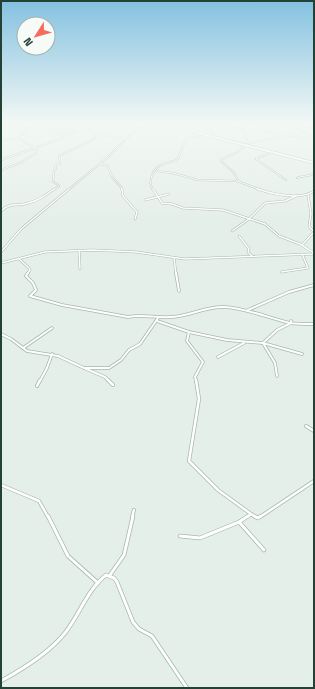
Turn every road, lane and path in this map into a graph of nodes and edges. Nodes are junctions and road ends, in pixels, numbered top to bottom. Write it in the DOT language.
graph roads {
  1 [pos="12,156"];
  2 [pos="31,156"];
  3 [pos="59,156"];
  4 [pos="108,156"];
  5 [pos="180,156"];
  6 [pos="229,156"];
  7 [pos="263,156"];
  8 [pos="283,156"];
  9 [pos="1,160"];
  10 [pos="314,163"];
  11 [pos="100,164"];
  12 [pos="1,170"];
  13 [pos="156,171"];
  14 [pos="314,174"];
  15 [pos="297,178"];
  16 [pos="286,180"];
  17 [pos="239,182"];
  18 [pos="314,192"];
  19 [pos="169,194"];
  20 [pos="308,195"];
  21 [pos="158,196"];
  22 [pos="296,196"];
  23 [pos="145,200"];
  24 [pos="1,211"];
  25 [pos="135,219"];
  26 [pos="249,220"];
  27 [pos="232,231"];
  28 [pos="239,236"];
  29 [pos="302,245"];
  30 [pos="79,250"];
  31 [pos="1,252"];
  32 [pos="302,254"];
  33 [pos="314,254"];
  34 [pos="252,256"];
  35 [pos="18,258"];
  36 [pos="174,258"];
  37 [pos="1,263"];
  38 [pos="80,269"];
  39 [pos="280,272"];
  40 [pos="314,285"];
  41 [pos="178,291"];
  42 [pos="248,311"];
  43 [pos="157,319"];
  44 [pos="291,322"];
  45 [pos="314,324"];
  46 [pos="52,328"];
  47 [pos="189,332"];
  48 [pos="1,334"];
  49 [pos="244,342"];
  50 [pos="263,343"];
  51 [pos="23,348"];
  52 [pos="52,354"];
  53 [pos="302,354"];
  54 [pos="218,357"];
  55 [pos="84,368"];
  56 [pos="277,376"];
  57 [pos="113,385"];
  58 [pos="37,386"];
  59 [pos="306,426"];
  60 [pos="314,431"];
  61 [pos="314,481"];
  62 [pos="1,485"];
  63 [pos="134,510"];
  64 [pos="251,514"];
  65 [pos="239,522"];
  66 [pos="180,536"];
  67 [pos="264,550"];
  68 [pos="110,576"];
  69 [pos="98,583"];
  70 [pos="1,681"];
  71 [pos="187,688"];
  1 -- 9 [label="street"];
  2 -- 12 [label="street"];
  3 -- 24 [label="street"];
  4 -- 11 [label="street"];
  5 -- 13 [label="street"];
  6 -- 17 [label="street"];
  7 -- 16 [label="street"];
  8 -- 10 [label="main road"];
  11 -- 25 [label="street"];
  11 -- 31 [label="street"];
  13 -- 17 [label="street"];
  13 -- 21 [label="street"];
  14 -- 15 [label="street"];
  17 -- 22 [label="street"];
  18 -- 20 [label="street"];
  19 -- 21 [label="street"];
  20 -- 22 [label="street"];
  20 -- 29 [label="street"];
  21 -- 23 [label="street"];
  21 -- 26 [label="street"];
  22 -- 26 [label="street"];
  26 -- 27 [label="street"];
  26 -- 29 [label="street"];
  28 -- 34 [label="street"];
  29 -- 33 [label="street"];
  30 -- 35 [label="street"];
  30 -- 36 [label="street"];
  30 -- 38 [label="street"];
  32 -- 33 [label="street"];
  32 -- 34 [label="street"];
  32 -- 39 [label="street"];
  34 -- 36 [label="street"];
  35 -- 37 [label="street"];
  35 -- 43 [label="street"];
  36 -- 41 [label="street"];
  40 -- 42 [label="street"];
  42 -- 43 [label="street"];
  42 -- 44 [label="street"];
  43 -- 47 [label="street"];
  43 -- 55 [label="street"];
  44 -- 45 [label="street"];
  44 -- 50 [label="street"];
  46 -- 51 [label="street"];
  47 -- 49 [label="street"];
  47 -- 64 [label="street"];
  48 -- 51 [label="street"];
  49 -- 50 [label="street"];
  49 -- 54 [label="street"];
  50 -- 53 [label="street"];
  50 -- 56 [label="street"];
  51 -- 52 [label="street"];
  52 -- 55 [label="street"];
  52 -- 58 [label="street"];
  55 -- 57 [label="street"];
  59 -- 60 [label="street"];
  61 -- 64 [label="street"];
  62 -- 69 [label="street"];
  63 -- 68 [label="street"];
  64 -- 65 [label="street"];
  65 -- 66 [label="street"];
  65 -- 67 [label="street"];
  68 -- 69 [label="street"];
  68 -- 71 [label="street"];
  69 -- 70 [label="street"];
}
